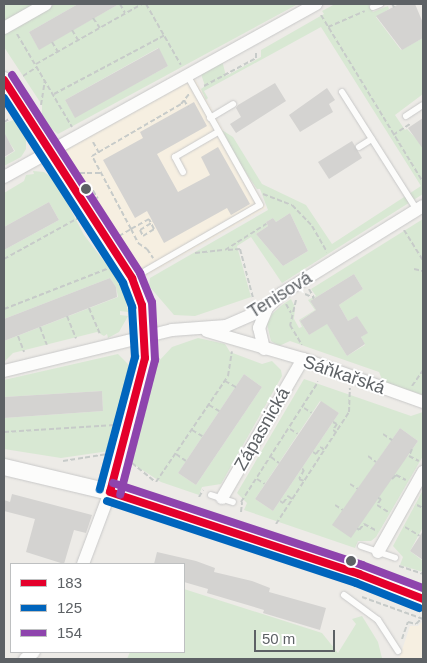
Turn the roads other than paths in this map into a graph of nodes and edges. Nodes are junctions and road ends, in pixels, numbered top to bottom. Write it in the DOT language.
graph roads {
  1 [pos="46,4"];
  2 [pos="380,4"];
  3 [pos="317,7"];
  4 [pos="373,7"];
  5 [pos="7,26"];
  6 [pos="185,72"];
  7 [pos="4,80"];
  8 [pos="342,92"];
  9 [pos="233,104"];
  10 [pos="423,106"];
  11 [pos="406,116"];
  12 [pos="210,118"];
  13 [pos="218,132"];
  14 [pos="372,139"];
  15 [pos="359,147"];
  16 [pos="50,151"];
  17 [pos="183,172"];
  18 [pos="4,177"];
  19 [pos="420,208"];
  20 [pos="132,278"];
  21 [pos="267,308"];
  22 [pos="193,328"];
  23 [pos="146,335"];
  24 [pos="264,349"];
  25 [pos="303,359"];
  26 [pos="4,370"];
  27 [pos="423,402"];
  28 [pos="4,467"];
  29 [pos="422,467"];
  30 [pos="110,492"];
  31 [pos="222,498"];
  32 [pos="361,546"];
  33 [pos="378,552"];
  34 [pos="396,562"];
  35 [pos="83,563"];
  36 [pos="344,595"];
  37 [pos="423,599"];
  38 [pos="398,651"];
  1 -- 5 [label="street"];
  2 -- 4 [label="lane"];
  3 -- 6 [label="street"];
  6 -- 12 [label="lane"];
  6 -- 16 [label="street"];
  7 -- 16 [label="street"];
  8 -- 14 [label="lane"];
  9 -- 12 [label="lane"];
  10 -- 11 [label="lane"];
  12 -- 13 [label="lane"];
  13 -- 17 [label="lane"];
  13 -- 20 [label="lane"];
  14 -- 15 [label="lane"];
  14 -- 19 [label="lane"];
  16 -- 18 [label="street"];
  16 -- 20 [label="street"];
  19 -- 21 [label="street, Tenisová"];
  20 -- 23 [label="street"];
  21 -- 22 [label="street, Tenisová"];
  21 -- 24 [label="street"];
  22 -- 23 [label="street, Tenisová"];
  22 -- 24 [label="street, Sáňkařská"];
  23 -- 26 [label="street, Tenisová"];
  23 -- 30 [label="street"];
  24 -- 25 [label="street, Sáňkařská"];
  25 -- 27 [label="street, Sáňkařská"];
  25 -- 31 [label="street, Zápasnická"];
  28 -- 30 [label="street"];
  29 -- 33 [label="street"];
  30 -- 35 [label="street"];
  30 -- 37 [label="street"];
  32 -- 33 [label="lane"];
  33 -- 34 [label="lane"];
  36 -- 38 [label="lane"];
}
